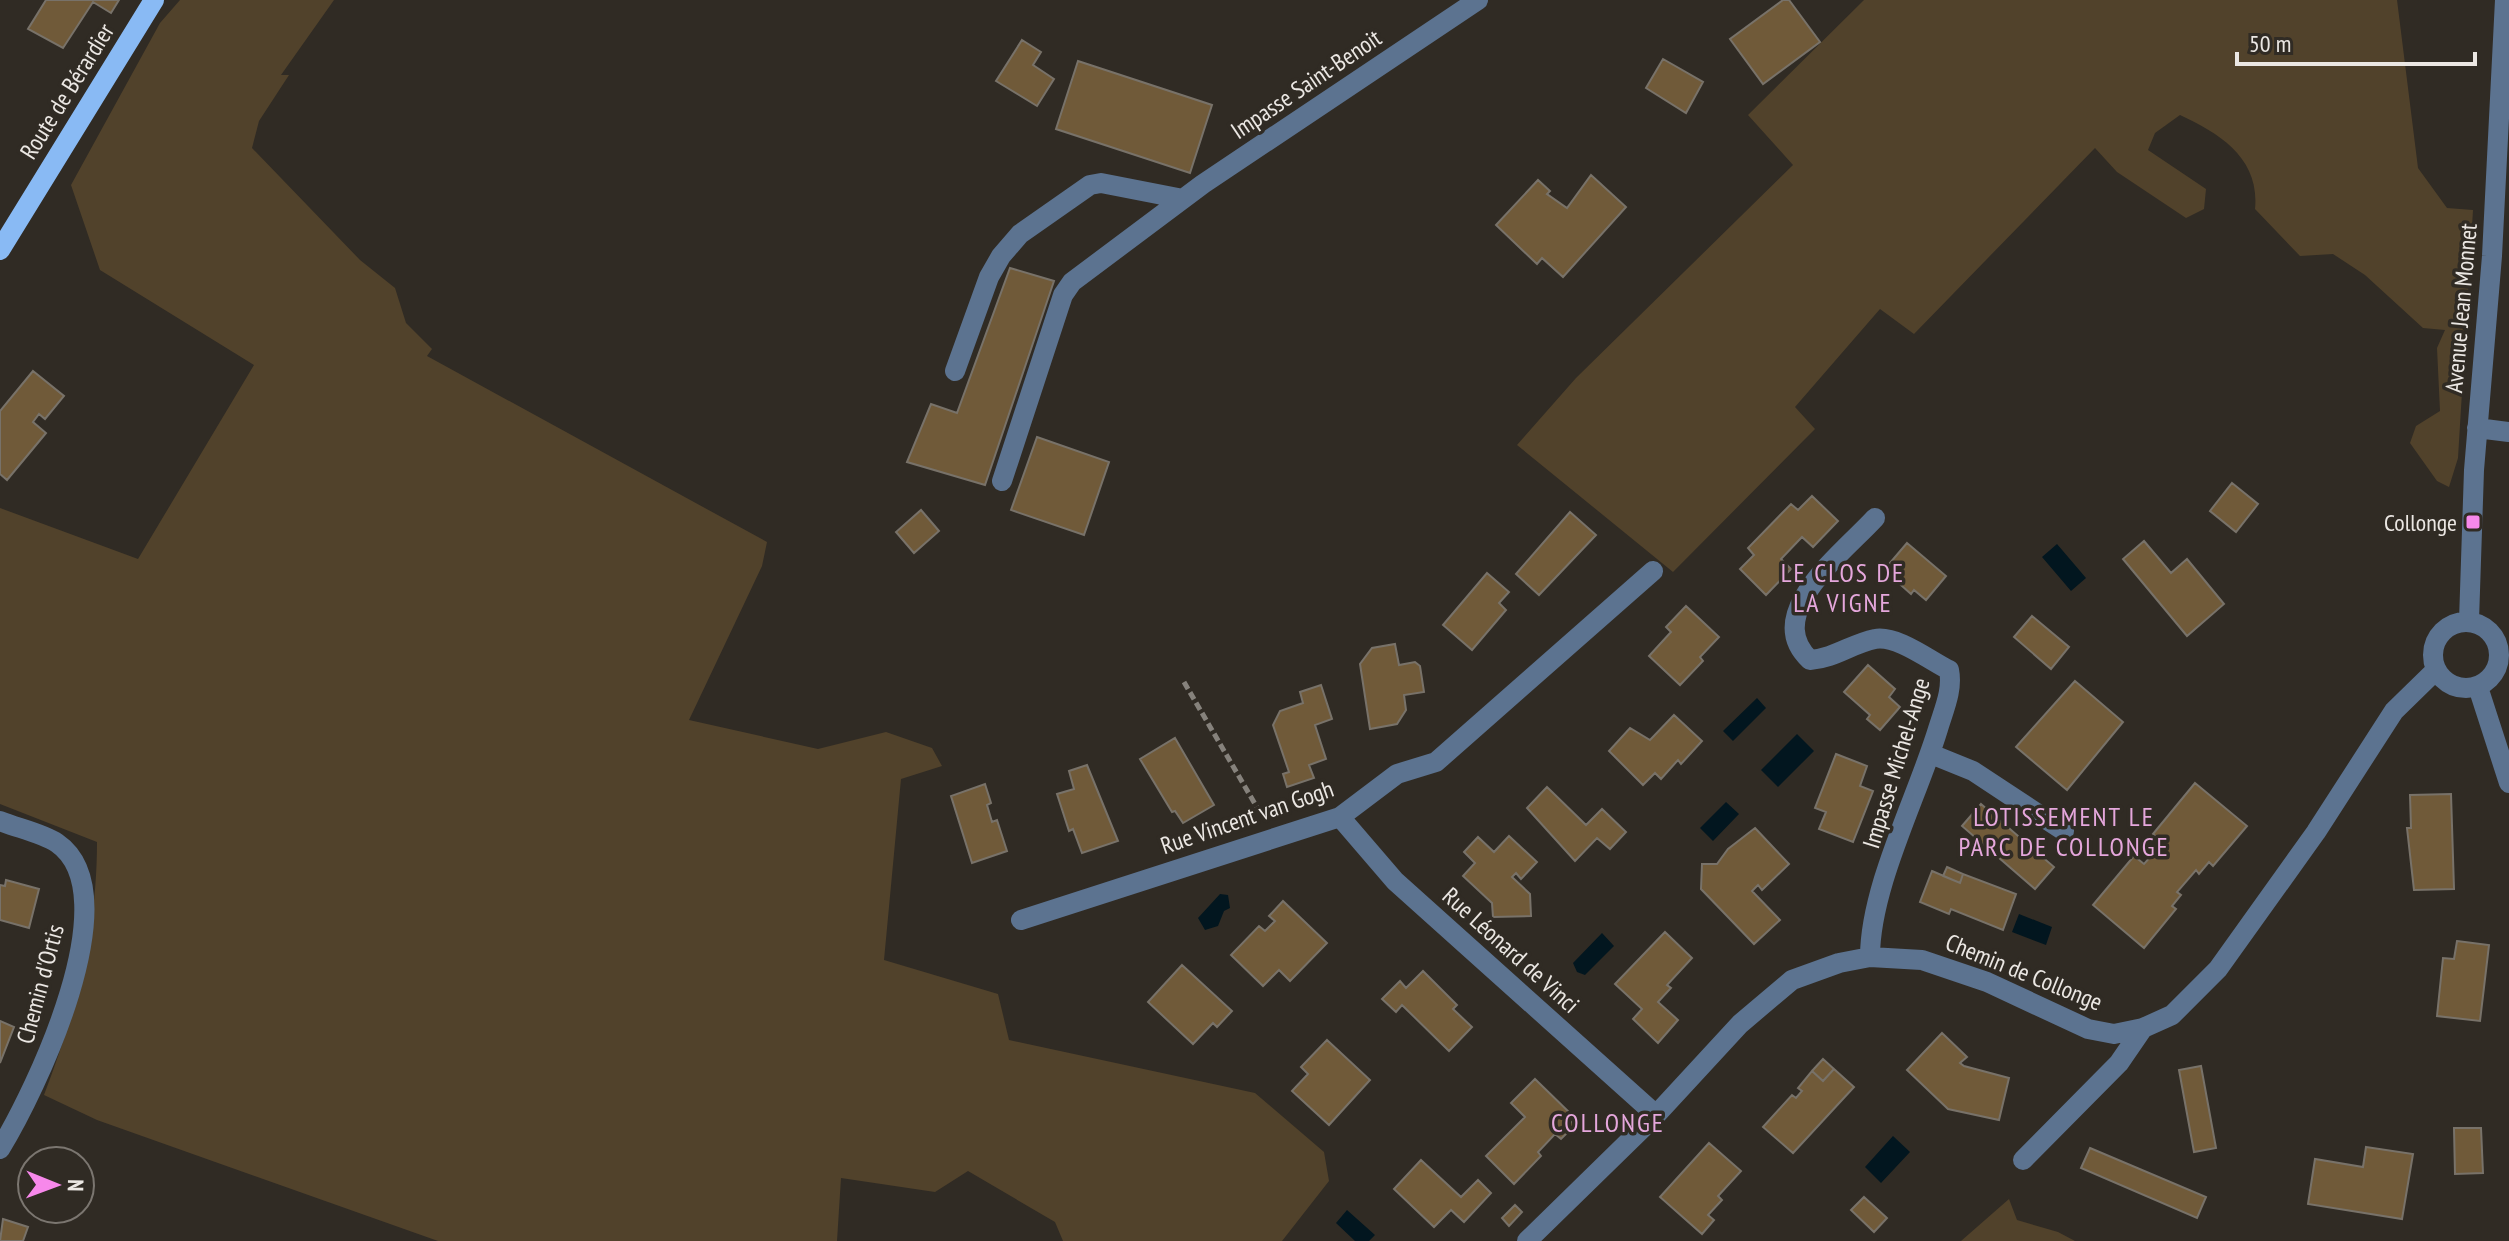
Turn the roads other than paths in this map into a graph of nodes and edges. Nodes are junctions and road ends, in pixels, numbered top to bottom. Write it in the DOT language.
graph roads {
  1 [pos="154,0"];
  2 [pos="1478,0"];
  3 [pos="2505,0"];
  4 [pos="1183,199"];
  5 [pos="0,250"];
  6 [pos="955,371"];
  7 [pos="2477,428"];
  8 [pos="2509,432"];
  9 [pos="1002,481"];
  10 [pos="1875,518"];
  11 [pos="1653,571"];
  12 [pos="2469,621"];
  13 [pos="2436,670"];
  14 [pos="2478,687"];
  15 [pos="1931,754"];
  16 [pos="2509,783"];
  17 [pos="1340,817"];
  18 [pos="0,821"];
  19 [pos="2064,831"];
  20 [pos="1021,920"];
  21 [pos="1870,957"];
  22 [pos="2143,1028"];
  23 [pos="1656,1115"];
  24 [pos="0,1149"];
  25 [pos="2023,1160"];
  26 [pos="1527,1241"];
  1 -- 5 [label="main road, Route de Bérardier"];
  2 -- 4 [label="street, Impasse Saint-Benoit"];
  3 -- 7 [label="street, Avenue Jean Monnet"];
  4 -- 6 [label="street"];
  4 -- 9 [label="street, Impasse Saint-Benoit"];
  7 -- 8 [label="street"];
  7 -- 12 [label="street, Avenue Jean Monnet"];
  10 -- 15 [label="street, Impasse Michel-Ange"];
  11 -- 17 [label="street, Rue Vincent van Gogh"];
  12 -- 13 [label="street"];
  12 -- 14 [label="street"];
  13 -- 14 [label="street"];
  13 -- 22 [label="street, Chemin de Collonge"];
  14 -- 16 [label="street"];
  15 -- 19 [label="street"];
  15 -- 21 [label="street, Impasse Michel-Ange"];
  17 -- 20 [label="street, Rue Vincent van Gogh"];
  17 -- 23 [label="street, Rue Léonard de Vinci"];
  18 -- 24 [label="street, Chemin d'Ortis"];
  21 -- 22 [label="street, Chemin de Collonge"];
  21 -- 23 [label="street, Chemin de Collonge"];
  22 -- 25 [label="street"];
  23 -- 26 [label="street, Chemin de Collonge"];
}
